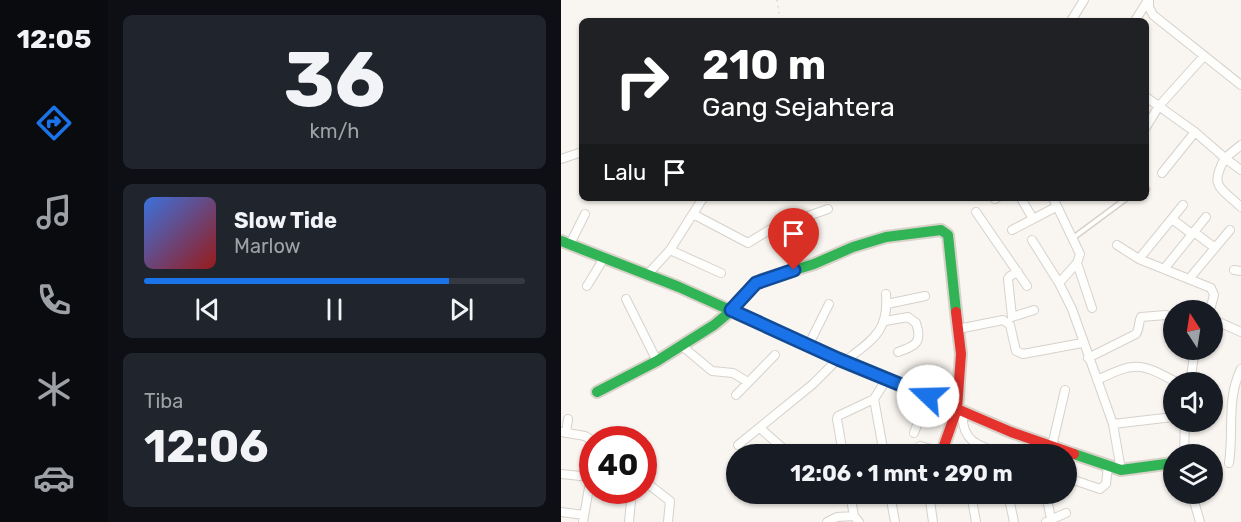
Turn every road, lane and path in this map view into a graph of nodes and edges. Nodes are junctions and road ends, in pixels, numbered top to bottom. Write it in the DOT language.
graph roads {
  1 [pos="777,0"];
  2 [pos="1084,0"];
  3 [pos="1149,0"];
  4 [pos="780,18"];
  5 [pos="1073,18"];
  6 [pos="1137,18"];
  7 [pos="1204,56"];
  8 [pos="1241,85"];
  9 [pos="1149,98"];
  10 [pos="1159,106"];
  11 [pos="1149,122"];
  12 [pos="1195,132"];
  13 [pos="1241,145"];
  14 [pos="579,153"];
  15 [pos="561,157"];
  16 [pos="1225,158"];
  17 [pos="1241,170"];
  18 [pos="1162,173"];
  19 [pos="701,201"];
  20 [pos="1023,201"];
  21 [pos="1054,201"];
  22 [pos="1123,201"];
  23 [pos="1183,205"];
  24 [pos="1056,207"];
  25 [pos="1241,207"];
  26 [pos="828,210"];
  27 [pos="976,212"];
  28 [pos="585,214"];
  29 [pos="693,214"];
  30 [pos="1206,217"];
  31 [pos="1033,219"];
  32 [pos="1172,219"];
  33 [pos="1012,230"];
  34 [pos="1230,230"];
  35 [pos="1193,233"];
  36 [pos="1072,238"];
  37 [pos="1032,240"];
  38 [pos="565,243"];
  39 [pos="1117,245"];
  40 [pos="1215,248"];
  41 [pos="670,250"];
  42 [pos="604,258"];
  43 [pos="1139,259"];
  44 [pos="1077,263"];
  45 [pos="1164,269"];
  46 [pos="1018,272"];
  47 [pos="721,273"];
  48 [pos="647,275"];
  49 [pos="1189,279"];
  50 [pos="1059,283"];
  51 [pos="587,286"];
  52 [pos="1027,286"];
  53 [pos="886,294"];
  54 [pos="925,296"];
  55 [pos="626,299"];
  56 [pos="1213,300"];
  57 [pos="829,304"];
  58 [pos="887,304"];
  59 [pos="1092,308"];
  60 [pos="731,310"];
  61 [pos="1034,310"];
  62 [pos="1163,315"];
  63 [pos="1010,320"];
  64 [pos="885,321"];
  65 [pos="1223,324"];
  66 [pos="958,329"];
  67 [pos="1241,332"];
  68 [pos="1082,343"];
  69 [pos="682,346"];
  70 [pos="808,346"];
  71 [pos="898,352"];
  72 [pos="775,354"];
  73 [pos="1088,358"];
  74 [pos="841,360"];
  75 [pos="657,361"];
  76 [pos="1241,369"];
  77 [pos="1163,376"];
  78 [pos="886,380"];
  79 [pos="1097,380"];
  80 [pos="748,382"];
  81 [pos="1065,390"];
  82 [pos="597,393"];
  83 [pos="736,395"];
  84 [pos="928,396"];
  85 [pos="875,399"];
  86 [pos="958,412"];
  87 [pos="1163,418"];
  88 [pos="568,419"];
  89 [pos="1113,424"];
  90 [pos="760,428"];
  91 [pos="564,432"];
  92 [pos="914,433"];
  93 [pos="579,435"];
  94 [pos="739,444"];
  95 [pos="778,444"];
  96 [pos="841,444"];
  97 [pos="882,444"];
  98 [pos="948,444"];
  99 [pos="979,444"];
  100 [pos="1046,444"];
  101 [pos="1052,444"];
  102 [pos="1077,455"];
  103 [pos="1229,463"];
  104 [pos="1163,464"];
  105 [pos="1108,466"];
  106 [pos="1121,470"];
  107 [pos="561,474"];
  108 [pos="579,476"];
  109 [pos="1077,481"];
  110 [pos="657,490"];
  111 [pos="586,504"];
  112 [pos="631,504"];
  113 [pos="852,504"];
  114 [pos="892,504"];
  115 [pos="930,504"];
  116 [pos="973,504"];
  117 [pos="1010,504"];
  118 [pos="1047,504"];
  119 [pos="1195,504"];
  120 [pos="561,512"];
  121 [pos="1067,513"];
  122 [pos="583,519"];
  123 [pos="856,519"];
  124 [pos="1049,521"];
  125 [pos="629,522"];
  126 [pos="669,522"];
  127 [pos="827,522"];
  128 [pos="895,522"];
  129 [pos="933,522"];
  130 [pos="976,522"];
  131 [pos="1014,522"];
  132 [pos="1200,522"];
  1 -- 4 [label="path"];
  2 -- 5 [label="street"];
  3 -- 6 [label="street"];
  3 -- 7 [label="street"];
  7 -- 8 [label="street"];
  7 -- 10 [label="street"];
  9 -- 10 [label="street"];
  10 -- 11 [label="street"];
  10 -- 12 [label="street"];
  12 -- 16 [label="street"];
  12 -- 18 [label="street"];
  13 -- 16 [label="street"];
  14 -- 15 [label="street"];
  16 -- 17 [label="street"];
  16 -- 25 [label="street"];
  19 -- 29 [label="street"];
  20 -- 31 [label="street"];
  21 -- 24 [label="street"];
  22 -- 36 [label="lane"];
  23 -- 32 [label="street"];
  24 -- 31 [label="street"];
  24 -- 36 [label="street"];
  26 -- 29 [label="street"];
  27 -- 46 [label="street"];
  28 -- 38 [label="street"];
  29 -- 41 [label="street"];
  30 -- 35 [label="street"];
  31 -- 33 [label="street"];
  32 -- 35 [label="street"];
  32 -- 43 [label="street"];
  34 -- 40 [label="street"];
  35 -- 40 [label="street"];
  35 -- 45 [label="street"];
  36 -- 44 [label="street"];
  37 -- 50 [label="street"];
  38 -- 42 [label="street"];
  39 -- 43 [label="street"];
  40 -- 49 [label="street"];
  41 -- 47 [label="street"];
  41 -- 48 [label="street"];
  42 -- 48 [label="street"];
  42 -- 51 [label="street"];
  43 -- 45 [label="street"];
  44 -- 50 [label="street"];
  44 -- 59 [label="street"];
  45 -- 49 [label="street"];
  46 -- 52 [label="street"];
  46 -- 63 [label="street"];
  48 -- 60 [label="street"];
  49 -- 56 [label="street"];
  50 -- 68 [label="street"];
  53 -- 58 [label="street"];
  54 -- 58 [label="street"];
  55 -- 75 [label="street"];
  57 -- 70 [label="street"];
  58 -- 64 [label="street"];
  60 -- 66 [label="street"];
  60 -- 69 [label="street"];
  60 -- 70 [label="street"];
  61 -- 63 [label="street"];
  62 -- 73 [label="street"];
  63 -- 66 [label="street"];
  63 -- 68 [label="street"];
  64 -- 71 [label="street"];
  64 -- 74 [label="street"];
  65 -- 67 [label="street"];
  66 -- 86 [label="street"];
  68 -- 73 [label="street"];
  69 -- 75 [label="street"];
  69 -- 80 [label="street"];
  70 -- 74 [label="street"];
  72 -- 80 [label="street"];
  73 -- 79 [label="street"];
  74 -- 78 [label="street"];
  74 -- 90 [label="street"];
  75 -- 82 [label="street"];
  76 -- 103 [label="street"];
  77 -- 79 [label="street"];
  78 -- 84 [label="street"];
  78 -- 85 [label="street"];
  79 -- 89 [label="street"];
  80 -- 83 [label="street"];
  81 -- 101 [label="street"];
  84 -- 86 [label="street"];
  84 -- 92 [label="street"];
  85 -- 96 [label="street"];
  85 -- 97 [label="street"];
  86 -- 98 [label="street"];
  86 -- 99 [label="street"];
  86 -- 100 [label="street"];
  87 -- 89 [label="street"];
  88 -- 91 [label="street"];
  89 -- 106 [label="street"];
  90 -- 94 [label="street"];
  90 -- 95 [label="street"];
  91 -- 93 [label="street"];
  102 -- 105 [label="street"];
  104 -- 106 [label="street"];
  105 -- 106 [label="street"];
  105 -- 109 [label="street"];
  107 -- 108 [label="street"];
  110 -- 126 [label="street"];
  111 -- 122 [label="street"];
  112 -- 125 [label="street"];
  113 -- 123 [label="street"];
  114 -- 128 [label="street"];
  115 -- 129 [label="street"];
  116 -- 130 [label="street"];
  117 -- 131 [label="street"];
  118 -- 124 [label="street"];
  119 -- 132 [label="street"];
  120 -- 122 [label="street"];
  121 -- 124 [label="street"];
  123 -- 127 [label="street"];
}
